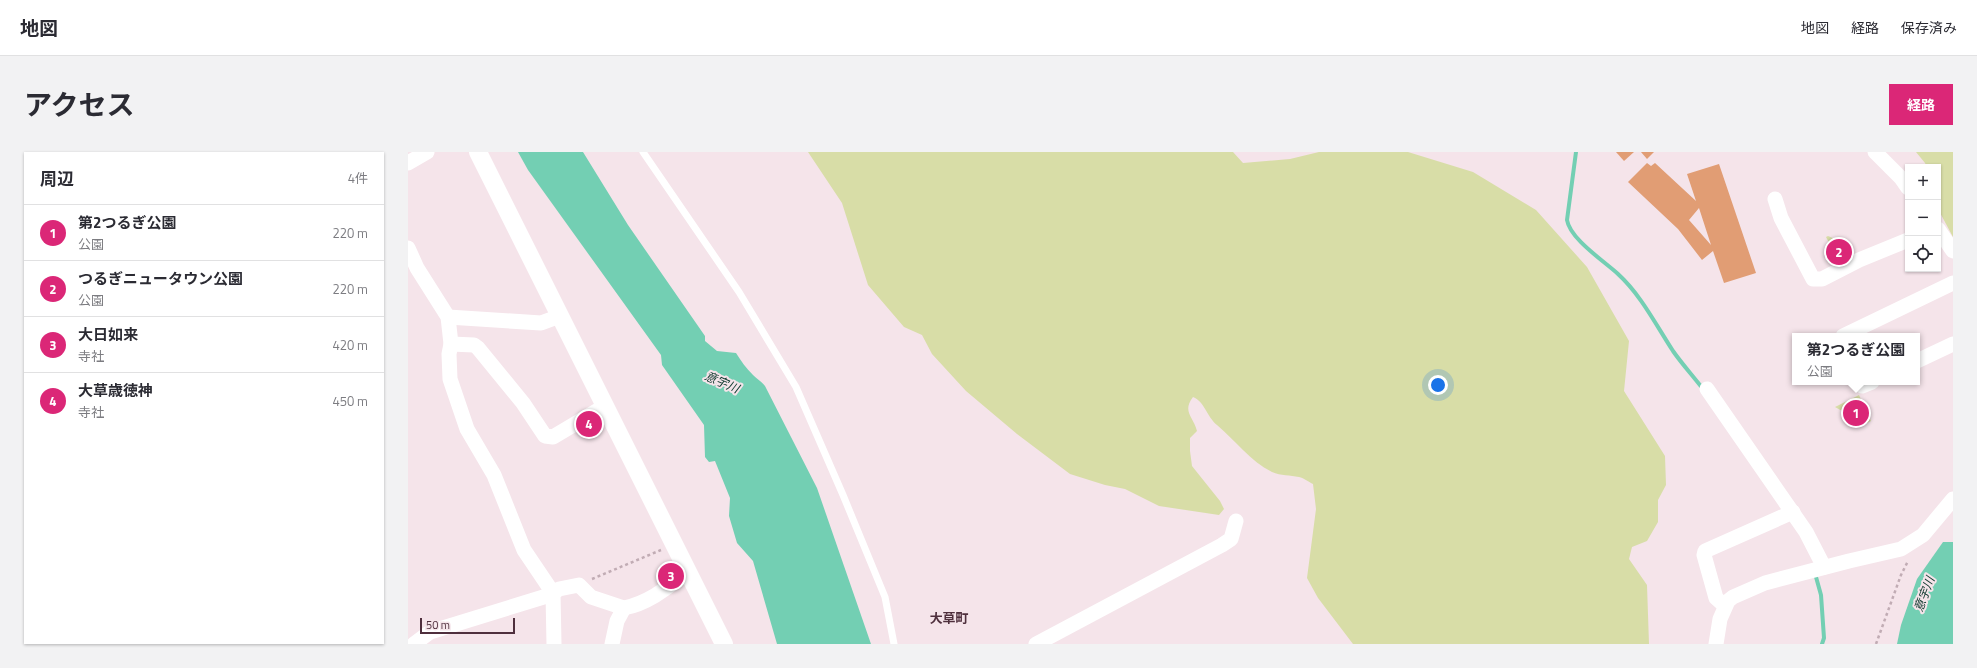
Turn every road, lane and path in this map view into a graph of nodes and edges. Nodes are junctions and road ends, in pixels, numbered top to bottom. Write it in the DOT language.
graph roads {
  1 [pos="427,152"];
  2 [pos="478,152"];
  3 [pos="643,152"];
  4 [pos="1875,152"];
  5 [pos="408,163"];
  6 [pos="1905,184"];
  7 [pos="1775,199"];
  8 [pos="1941,233"];
  9 [pos="1905,241"];
  10 [pos="408,248"];
  11 [pos="1953,251"];
  12 [pos="1953,282"];
  13 [pos="560,316"];
  14 [pos="448,317"];
  15 [pos="1849,333"];
  16 [pos="451,344"];
  17 [pos="1953,344"];
  18 [pos="1920,360"];
  19 [pos="1707,389"];
  20 [pos="605,406"];
  21 [pos="1953,499"];
  22 [pos="1790,514"];
  23 [pos="1236,521"];
  24 [pos="674,544"];
  25 [pos="1912,544"];
  26 [pos="1824,567"];
  27 [pos="688,572"];
  28 [pos="579,585"];
  29 [pos="552,593"];
  30 [pos="1725,606"];
  31 [pos="624,608"];
  32 [pos="414,644"];
  33 [pos="554,644"];
  34 [pos="612,644"];
  35 [pos="724,644"];
  36 [pos="894,644"];
  37 [pos="1036,644"];
  38 [pos="1716,644"];
  39 [pos="1876,644"];
  1 -- 5 [label="street"];
  2 -- 13 [label="street"];
  3 -- 36 [label="lane"];
  4 -- 6 [label="street"];
  7 -- 9 [label="street"];
  8 -- 11 [label="street"];
  10 -- 14 [label="street"];
  12 -- 15 [label="street"];
  13 -- 14 [label="street"];
  13 -- 20 [label="street"];
  14 -- 16 [label="street"];
  16 -- 20 [label="street"];
  16 -- 29 [label="street"];
  17 -- 18 [label="street"];
  19 -- 22 [label="street"];
  20 -- 24 [label="street"];
  21 -- 25 [label="street"];
  22 -- 26 [label="street"];
  22 -- 30 [label="street"];
  23 -- 37 [label="street"];
  24 -- 27 [label="street"];
  24 -- 28 [label="path"];
  25 -- 26 [label="street"];
  25 -- 39 [label="path"];
  26 -- 30 [label="street"];
  27 -- 31 [label="street"];
  27 -- 35 [label="street"];
  28 -- 29 [label="street"];
  28 -- 31 [label="street"];
  29 -- 32 [label="street"];
  29 -- 33 [label="street"];
  30 -- 38 [label="street"];
  31 -- 34 [label="street"];
}
